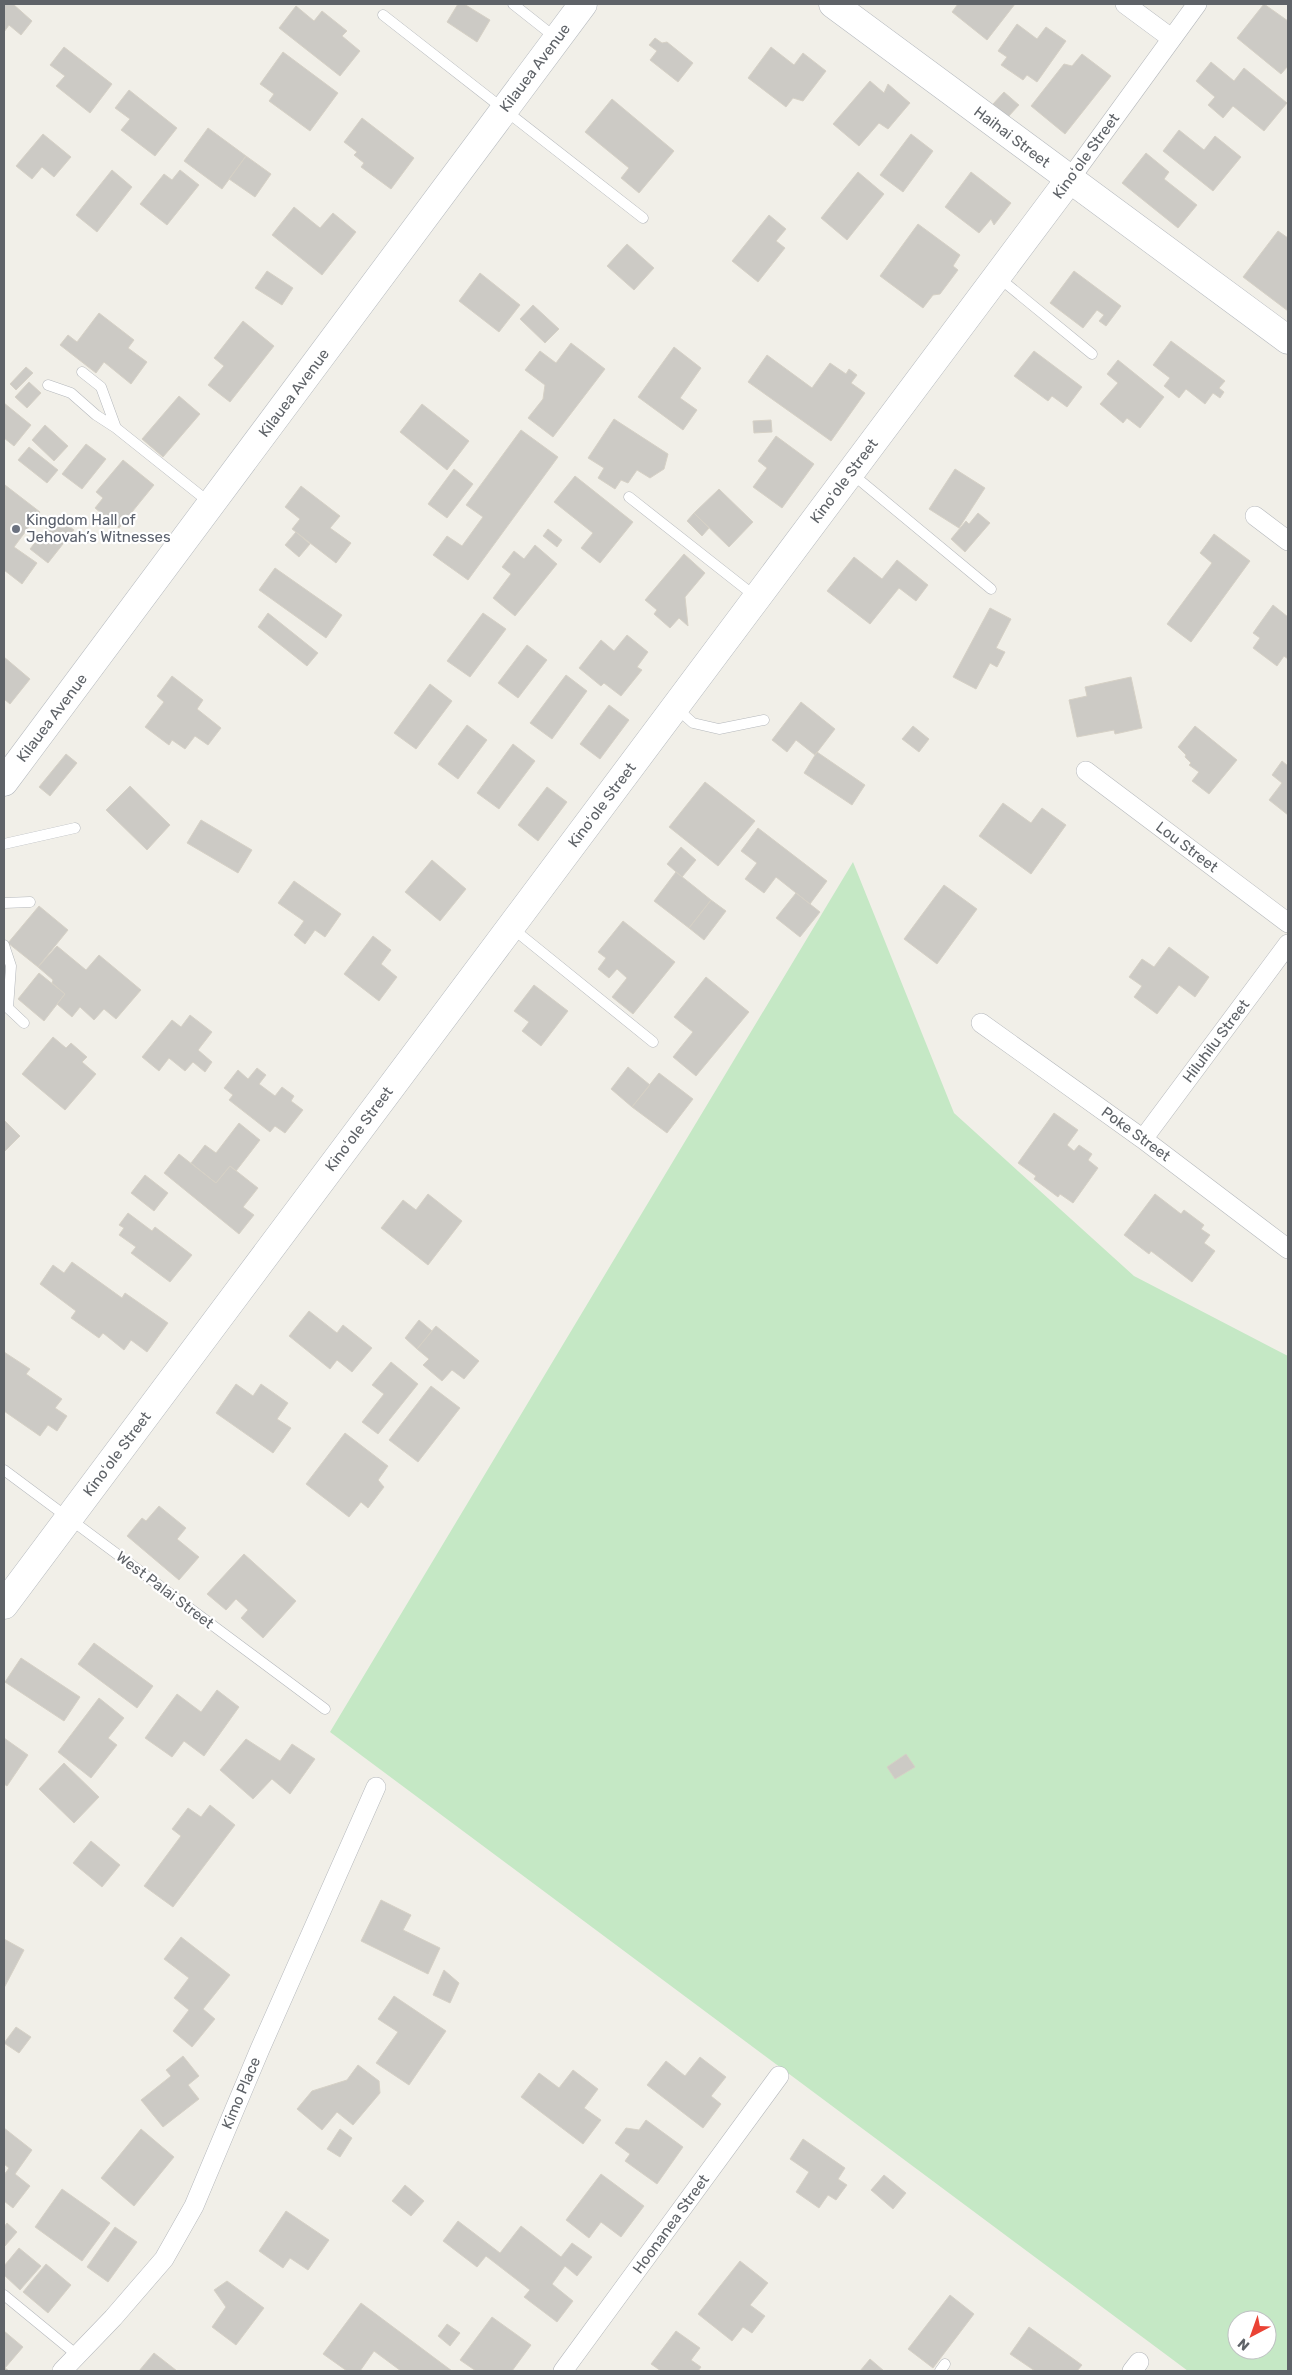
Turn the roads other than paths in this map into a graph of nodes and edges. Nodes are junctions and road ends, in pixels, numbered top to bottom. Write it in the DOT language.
graph roads {
  1 [pos="513,4"];
  2 [pos="583,4"];
  3 [pos="833,4"];
  4 [pos="1125,4"];
  5 [pos="1197,4"];
  6 [pos="383,15"];
  7 [pos="557,38"];
  8 [pos="1172,38"];
  9 [pos="504,110"];
  10 [pos="1069,180"];
  11 [pos="643,218"];
  12 [pos="997,276"];
  13 [pos="1288,340"];
  14 [pos="1092,354"];
  15 [pos="82,372"];
  16 [pos="48,385"];
  17 [pos="116,428"];
  18 [pos="850,472"];
  19 [pos="629,498"];
  20 [pos="211,504"];
  21 [pos="1255,516"];
  22 [pos="1288,541"];
  23 [pos="991,589"];
  24 [pos="757,598"];
  25 [pos="675,707"];
  26 [pos="764,720"];
  27 [pos="1086,771"];
  28 [pos="4,782"];
  29 [pos="75,828"];
  30 [pos="4,844"];
  31 [pos="30,902"];
  32 [pos="4,903"];
  33 [pos="1288,924"];
  34 [pos="511,927"];
  35 [pos="1288,944"];
  36 [pos="4,945"];
  37 [pos="981,1022"];
  38 [pos="24,1023"];
  39 [pos="653,1042"];
  40 [pos="1143,1139"];
  41 [pos="1288,1249"];
  42 [pos="4,1470"];
  43 [pos="68,1518"];
  44 [pos="4,1605"];
  45 [pos="325,1709"];
  46 [pos="376,1787"];
  47 [pos="779,2076"];
  48 [pos="4,2295"];
  49 [pos="77,2356"];
  50 [pos="62,2371"];
  51 [pos="563,2371"];
  1 -- 7 [label="lane"];
  2 -- 7 [label="street, Kilauea Avenue"];
  3 -- 10 [label="street, Haihai Street"];
  4 -- 8 [label="street"];
  5 -- 8 [label="street, Kinoʻole Street"];
  6 -- 9 [label="lane"];
  7 -- 9 [label="street, Kilauea Avenue"];
  8 -- 10 [label="street, Kinoʻole Street"];
  9 -- 11 [label="lane"];
  9 -- 20 [label="street, Kilauea Avenue"];
  10 -- 12 [label="street, Kinoʻole Street"];
  10 -- 13 [label="street, Haihai Street"];
  12 -- 14 [label="lane"];
  12 -- 18 [label="street, Kinoʻole Street"];
  15 -- 17 [label="lane"];
  16 -- 17 [label="lane"];
  17 -- 20 [label="lane"];
  18 -- 23 [label="lane"];
  18 -- 24 [label="street, Kinoʻole Street"];
  19 -- 24 [label="lane"];
  20 -- 28 [label="street, Kilauea Avenue"];
  21 -- 22 [label="street"];
  24 -- 25 [label="street, Kinoʻole Street"];
  25 -- 26 [label="lane"];
  25 -- 34 [label="street, Kinoʻole Street"];
  27 -- 33 [label="street, Lou Street"];
  29 -- 30 [label="lane"];
  31 -- 32 [label="lane"];
  34 -- 39 [label="lane"];
  34 -- 43 [label="street, Kinoʻole Street"];
  35 -- 40 [label="street, Hiluhilu Street"];
  36 -- 38 [label="lane"];
  37 -- 40 [label="street, Poke Street"];
  40 -- 41 [label="street, Poke Street"];
  42 -- 43 [label="lane, West Palai Street"];
  43 -- 44 [label="street, Kinoʻole Street"];
  43 -- 45 [label="lane, West Palai Street"];
  46 -- 49 [label="street, Kimo Place"];
  47 -- 51 [label="street, Hoonanea Street"];
  48 -- 49 [label="lane"];
  49 -- 50 [label="street, Kimo Place"];
}
